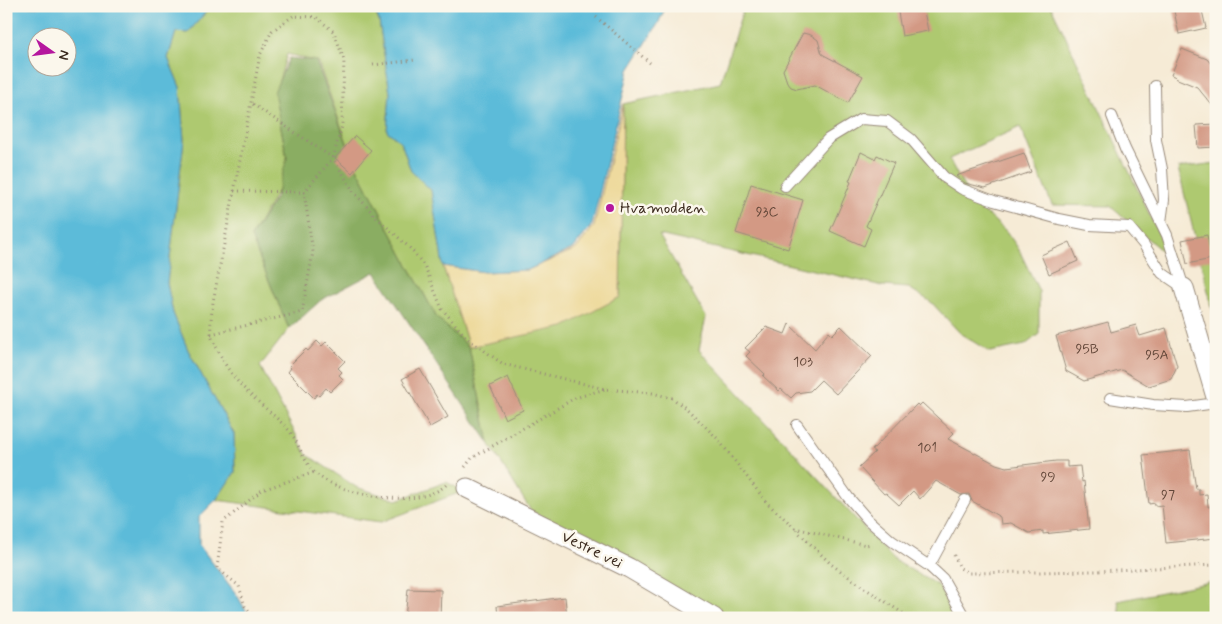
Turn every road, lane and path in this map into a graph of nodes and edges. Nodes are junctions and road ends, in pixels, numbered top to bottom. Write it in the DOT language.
graph roads {
  1 [pos="596,17"];
  2 [pos="415,60"];
  3 [pos="650,63"];
  4 [pos="373,65"];
  5 [pos="1155,86"];
  6 [pos="251,103"];
  7 [pos="1112,116"];
  8 [pos="334,158"];
  9 [pos="785,186"];
  10 [pos="234,191"];
  11 [pos="304,192"];
  12 [pos="1160,222"];
  13 [pos="1184,288"];
  14 [pos="211,334"];
  15 [pos="605,389"];
  16 [pos="1216,397"];
  17 [pos="1110,398"];
  18 [pos="1216,403"];
  19 [pos="797,425"];
  20 [pos="315,472"];
  21 [pos="464,480"];
  22 [pos="448,482"];
  23 [pos="965,500"];
  24 [pos="795,528"];
  25 [pos="892,541"];
  26 [pos="938,547"];
  27 [pos="1216,565"];
  28 [pos="929,566"];
  29 [pos="255,618"];
  30 [pos="714,618"];
  31 [pos="910,618"];
  32 [pos="965,618"];
  1 -- 3 [label="path"];
  2 -- 4 [label="path"];
  5 -- 12 [label="lane"];
  6 -- 8 [label="path"];
  6 -- 8 [label="path"];
  6 -- 10 [label="path"];
  7 -- 12 [label="lane"];
  8 -- 11 [label="path"];
  8 -- 15 [label="path"];
  9 -- 13 [label="lane"];
  10 -- 11 [label="path"];
  10 -- 14 [label="path"];
  11 -- 14 [label="path"];
  12 -- 13 [label="lane"];
  13 -- 16 [label="street"];
  14 -- 20 [label="path"];
  15 -- 21 [label="path"];
  15 -- 24 [label="path"];
  17 -- 18 [label="lane"];
  19 -- 25 [label="lane"];
  20 -- 22 [label="path"];
  20 -- 29 [label="path"];
  21 -- 30 [label="street, Vestre vei"];
  23 -- 26 [label="lane"];
  24 -- 25 [label="path"];
  24 -- 31 [label="path"];
  25 -- 28 [label="lane"];
  26 -- 27 [label="path"];
  26 -- 28 [label="lane"];
  28 -- 32 [label="lane"];
}
